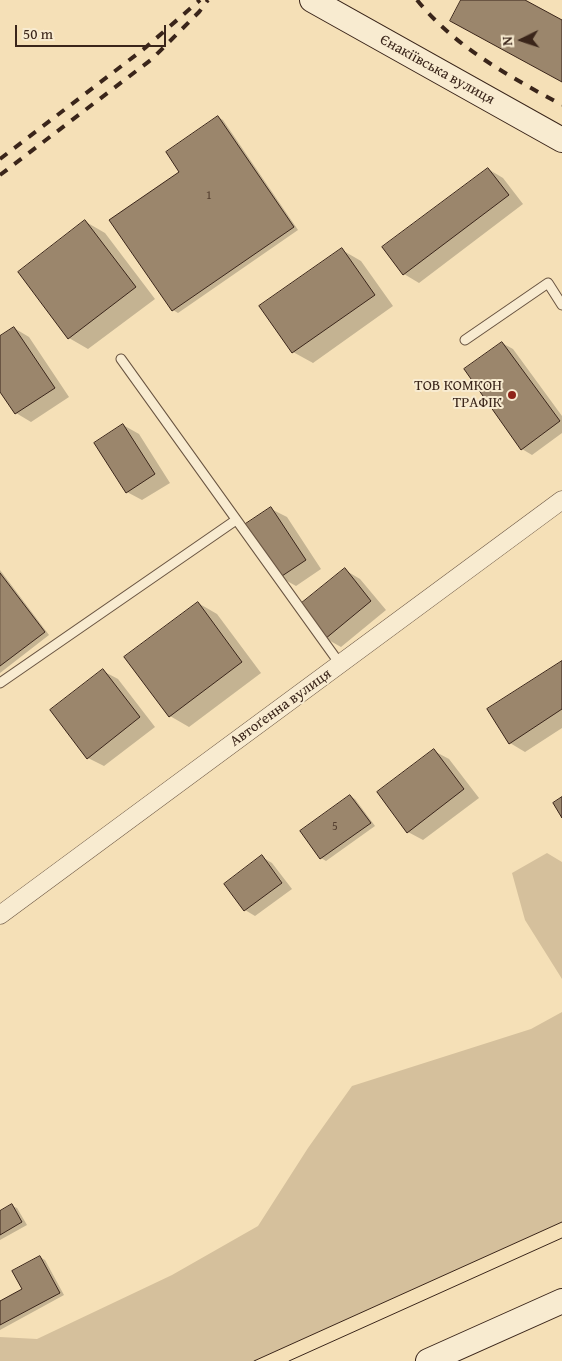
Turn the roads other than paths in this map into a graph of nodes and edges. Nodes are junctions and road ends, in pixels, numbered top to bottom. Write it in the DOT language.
graph roads {
  1 [pos="312,0"];
  2 [pos="562,140"];
  3 [pos="562,305"];
  4 [pos="465,340"];
  5 [pos="121,359"];
  6 [pos="562,500"];
  7 [pos="236,520"];
  8 [pos="340,664"];
  9 [pos="0,683"];
  10 [pos="0,916"];
  11 [pos="562,1301"];
  12 [pos="428,1361"];
  1 -- 2 [label="street, Єнакіївська вулиця"];
  3 -- 4 [label="lane"];
  5 -- 7 [label="lane"];
  6 -- 8 [label="street, Автоґенна вулиця"];
  7 -- 8 [label="lane"];
  7 -- 9 [label="lane"];
  8 -- 10 [label="street, Автоґенна вулиця"];
  11 -- 12 [label="street"];
}
